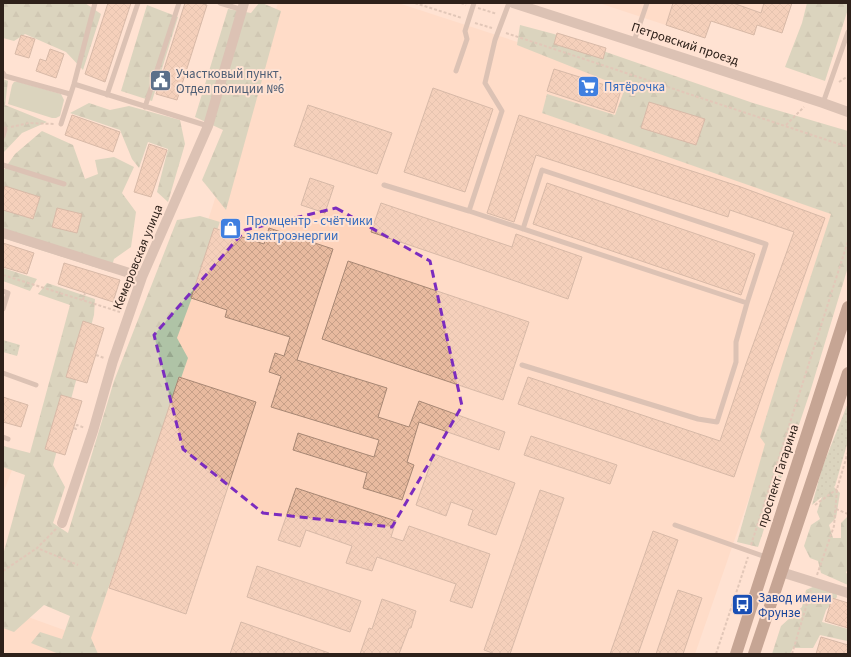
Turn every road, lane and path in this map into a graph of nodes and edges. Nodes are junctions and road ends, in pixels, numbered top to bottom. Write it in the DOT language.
graph roads {
  1 [pos="95,3"];
  2 [pos="138,3"];
  3 [pos="179,3"];
  4 [pos="220,3"];
  5 [pos="415,3"];
  6 [pos="461,3"];
  7 [pos="509,3"];
  8 [pos="513,3"];
  9 [pos="647,3"];
  10 [pos="473,5"];
  11 [pos="244,7"];
  12 [pos="504,16"];
  13 [pos="468,21"];
  14 [pos="498,31"];
  15 [pos="848,32"];
  16 [pos="634,41"];
  17 [pos="456,71"];
  18 [pos="3,73"];
  19 [pos="74,84"];
  20 [pos="70,94"];
  21 [pos="107,95"];
  22 [pos="811,99"];
  23 [pos="823,102"];
  24 [pos="145,107"];
  25 [pos="848,112"];
  26 [pos="61,124"];
  27 [pos="208,126"];
  28 [pos="785,126"];
  29 [pos="5,129"];
  30 [pos="3,136"];
  31 [pos="848,147"];
  32 [pos="3,165"];
  33 [pos="64,184"];
  34 [pos="384,185"];
  35 [pos="469,211"];
  36 [pos="523,229"];
  37 [pos="3,233"];
  38 [pos="848,242"];
  39 [pos="3,275"];
  40 [pos="142,277"];
  41 [pos="3,291"];
  42 [pos="85,293"];
  43 [pos="83,300"];
  44 [pos="747,303"];
  45 [pos="848,307"];
  46 [pos="3,309"];
  47 [pos="128,315"];
  48 [pos="522,365"];
  49 [pos="848,372"];
  50 [pos="3,373"];
  51 [pos="36,385"];
  52 [pos="77,425"];
  53 [pos="74,428"];
  54 [pos="848,452"];
  55 [pos="837,488"];
  56 [pos="811,509"];
  57 [pos="836,509"];
  58 [pos="848,514"];
  59 [pos="62,523"];
  60 [pos="675,525"];
  61 [pos="38,547"];
  62 [pos="749,551"];
  63 [pos="767,558"];
  64 [pos="78,565"];
  65 [pos="3,571"];
  66 [pos="781,572"];
  67 [pos="814,582"];
  68 [pos="848,593"];
  69 [pos="716,654"];
  70 [pos="736,654"];
  71 [pos="754,654"];
  72 [pos="792,654"];
  1 -- 19 [label="lane"];
  2 -- 21 [label="lane"];
  3 -- 24 [label="lane"];
  4 -- 11 [label="lane"];
  5 -- 13 [label="path"];
  6 -- 10 [label="path"];
  7 -- 12 [label="lane"];
  8 -- 16 [label="street, Петровский проезд"];
  9 -- 16 [label="lane"];
  10 -- 12 [label="path"];
  10 -- 13 [label="lane"];
  11 -- 27 [label="street, Кемеровская улица"];
  12 -- 14 [label="lane"];
  13 -- 14 [label="path"];
  13 -- 17 [label="lane"];
  14 -- 28 [label="path"];
  14 -- 35 [label="lane"];
  15 -- 23 [label="lane"];
  16 -- 22 [label="street, Петровский проезд"];
  18 -- 20 [label="lane"];
  19 -- 20 [label="lane"];
  19 -- 21 [label="lane"];
  20 -- 26 [label="lane"];
  21 -- 24 [label="lane"];
  22 -- 23 [label="street, Петровский проезд"];
  22 -- 28 [label="path"];
  23 -- 25 [label="street, Петровский проезд"];
  24 -- 27 [label="lane"];
  26 -- 29 [label="path"];
  27 -- 40 [label="street, Кемеровская улица"];
  28 -- 31 [label="path"];
  29 -- 30 [label="lane"];
  32 -- 33 [label="lane"];
  34 -- 35 [label="lane"];
  35 -- 36 [label="lane"];
  36 -- 44 [label="lane"];
  36 -- 44 [label="lane"];
  37 -- 40 [label="street"];
  38 -- 62 [label="path"];
  39 -- 43 [label="path"];
  40 -- 47 [label="street, Кемеровская улица"];
  41 -- 46 [label="lane"];
  42 -- 43 [label="path"];
  43 -- 47 [label="path"];
  44 -- 48 [label="lane"];
  45 -- 63 [label="main road, проспект Гагарина"];
  47 -- 59 [label="street, Кемеровская улица"];
  49 -- 66 [label="main road"];
  50 -- 51 [label="lane"];
  52 -- 53 [label="path"];
  54 -- 55 [label="path"];
  55 -- 56 [label="path"];
  55 -- 57 [label="path"];
  57 -- 58 [label="path"];
  57 -- 67 [label="path"];
  59 -- 61 [label="path"];
  60 -- 62 [label="lane"];
  61 -- 64 [label="path"];
  61 -- 65 [label="path"];
  62 -- 63 [label="lane"];
  62 -- 69 [label="path"];
  63 -- 70 [label="main road, проспект Гагарина"];
  66 -- 67 [label="street"];
  66 -- 71 [label="main road"];
  67 -- 68 [label="street"];
  67 -- 72 [label="path"];
}
